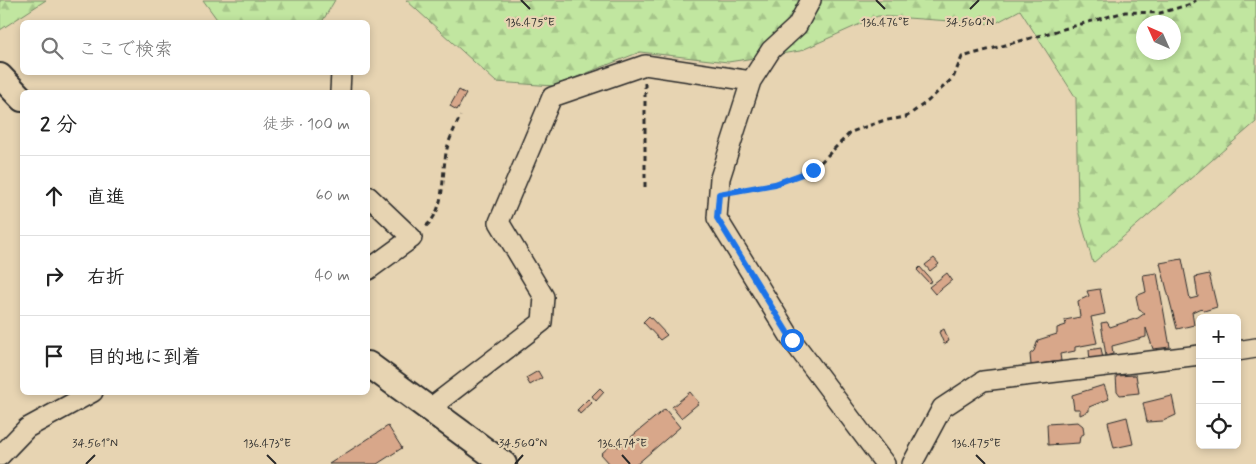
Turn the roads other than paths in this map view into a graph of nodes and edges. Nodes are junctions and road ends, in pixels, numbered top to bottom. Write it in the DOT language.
graph roads {
  1 [pos="810,0"];
  2 [pos="341,75"];
  3 [pos="0,76"];
  4 [pos="751,81"];
  5 [pos="340,90"];
  6 [pos="20,97"];
  7 [pos="370,198"];
  8 [pos="370,269"];
  9 [pos="1256,348"];
  10 [pos="1241,350"];
  11 [pos="1196,355"];
  12 [pos="370,365"];
  13 [pos="88,395"];
  14 [pos="429,409"];
  15 [pos="0,456"];
  16 [pos="504,464"];
  17 [pos="885,464"];
  18 [pos="912,464"];
  1 -- 4 [label="street"];
  2 -- 5 [label="street"];
  3 -- 6 [label="main road"];
  4 -- 14 [label="street"];
  4 -- 17 [label="street"];
  7 -- 8 [label="street"];
  9 -- 10 [label="street"];
  11 -- 18 [label="street"];
  12 -- 14 [label="main road"];
  13 -- 15 [label="street"];
  14 -- 16 [label="main road"];
}
